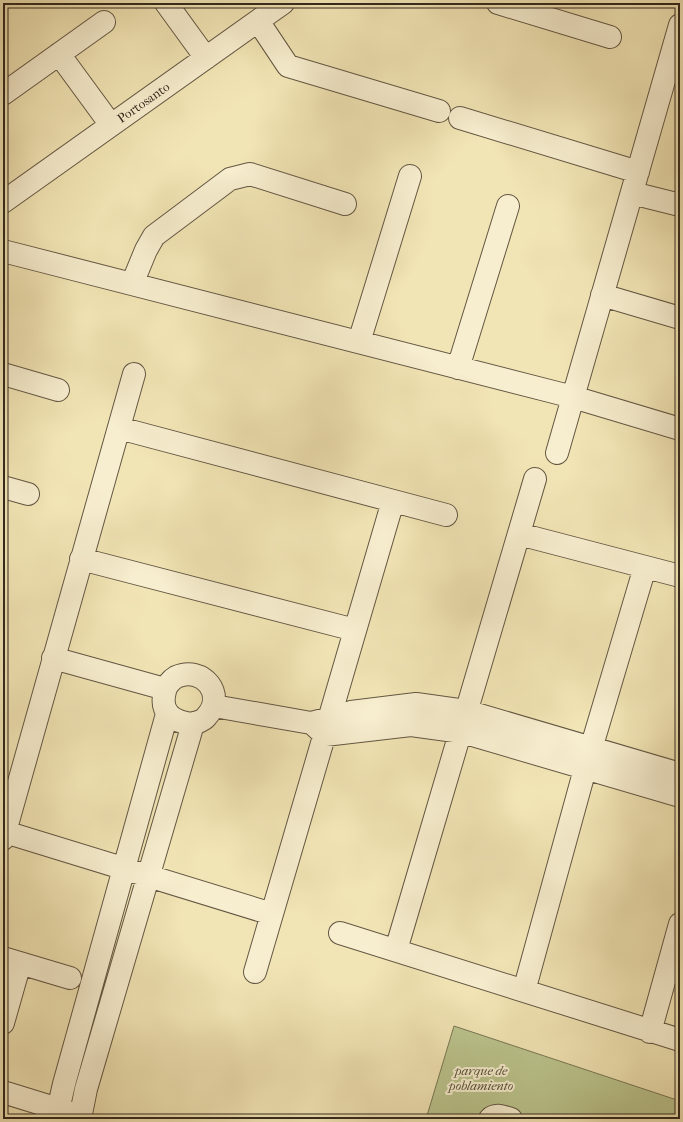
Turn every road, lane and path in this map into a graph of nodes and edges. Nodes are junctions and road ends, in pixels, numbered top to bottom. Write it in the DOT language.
graph roads {
  1 [pos="166,3"];
  2 [pos="283,3"];
  3 [pos="498,3"];
  4 [pos="258,21"];
  5 [pos="104,22"];
  6 [pos="680,25"];
  7 [pos="610,37"];
  8 [pos="59,54"];
  9 [pos="206,58"];
  10 [pos="3,94"];
  11 [pos="439,111"];
  12 [pos="460,118"];
  13 [pos="111,125"];
  14 [pos="638,172"];
  15 [pos="410,176"];
  16 [pos="632,193"];
  17 [pos="3,202"];
  18 [pos="345,204"];
  19 [pos="680,205"];
  20 [pos="508,206"];
  21 [pos="3,251"];
  22 [pos="132,284"];
  23 [pos="602,295"];
  24 [pos="680,318"];
  25 [pos="359,342"];
  26 [pos="458,368"];
  27 [pos="3,374"];
  28 [pos="134,374"];
  29 [pos="58,390"];
  30 [pos="573,397"];
  31 [pos="119,428"];
  32 [pos="680,429"];
  33 [pos="557,453"];
  34 [pos="536,479"];
  35 [pos="3,487"];
  36 [pos="28,494"];
  37 [pos="393,501"];
  38 [pos="446,515"];
  39 [pos="519,534"];
  40 [pos="81,558"];
  41 [pos="645,567"];
  42 [pos="680,576"];
  43 [pos="356,630"];
  44 [pos="53,658"];
  45 [pos="165,689"];
  46 [pos="214,706"];
  47 [pos="466,711"];
  48 [pos="167,714"];
  49 [pos="193,724"];
  50 [pos="322,725"];
  51 [pos="462,732"];
  52 [pos="588,758"];
  53 [pos="680,774"];
  54 [pos="680,796"];
  55 [pos="4,835"];
  56 [pos="124,868"];
  57 [pos="150,876"];
  58 [pos="272,914"];
  59 [pos="680,924"];
  60 [pos="340,933"];
  61 [pos="396,950"];
  62 [pos="11,961"];
  63 [pos="98,963"];
  64 [pos="121,970"];
  65 [pos="254,972"];
  66 [pos="70,978"];
  67 [pos="524,991"];
  68 [pos="3,1023"];
  69 [pos="650,1032"];
  70 [pos="680,1040"];
  71 [pos="3,1092"];
  72 [pos="57,1114"];
  73 [pos="83,1118"];
  74 [pos="490,1119"];
  75 [pos="511,1119"];
  1 -- 9 [label="street"];
  2 -- 4 [label="street, Portosanto"];
  3 -- 7 [label="street"];
  4 -- 9 [label="street, Portosanto"];
  4 -- 11 [label="street"];
  5 -- 8 [label="street"];
  6 -- 14 [label="street"];
  8 -- 10 [label="street"];
  8 -- 13 [label="street"];
  9 -- 13 [label="street, Portosanto"];
  12 -- 14 [label="street"];
  13 -- 17 [label="street, Portosanto"];
  14 -- 16 [label="street"];
  15 -- 25 [label="street"];
  16 -- 19 [label="street"];
  16 -- 23 [label="street"];
  18 -- 22 [label="street"];
  20 -- 26 [label="street"];
  21 -- 22 [label="street"];
  22 -- 25 [label="street"];
  23 -- 24 [label="street"];
  23 -- 30 [label="street"];
  25 -- 26 [label="street"];
  26 -- 30 [label="street"];
  27 -- 29 [label="street"];
  28 -- 31 [label="street"];
  30 -- 32 [label="street"];
  30 -- 33 [label="street"];
  31 -- 37 [label="street"];
  31 -- 40 [label="street"];
  34 -- 39 [label="street"];
  35 -- 36 [label="street"];
  37 -- 38 [label="street"];
  37 -- 43 [label="street"];
  39 -- 41 [label="street"];
  39 -- 47 [label="street"];
  40 -- 43 [label="street"];
  40 -- 44 [label="street"];
  41 -- 42 [label="street"];
  41 -- 52 [label="street"];
  43 -- 50 [label="street"];
  44 -- 45 [label="street"];
  44 -- 55 [label="street"];
  45 -- 46 [label="street"];
  45 -- 48 [label="street"];
  46 -- 49 [label="street"];
  46 -- 50 [label="street"];
  47 -- 50 [label="street"];
  47 -- 51 [label="street"];
  47 -- 52 [label="street"];
  48 -- 49 [label="street"];
  48 -- 56 [label="street"];
  49 -- 57 [label="street"];
  50 -- 51 [label="street"];
  50 -- 58 [label="street"];
  51 -- 52 [label="street"];
  51 -- 61 [label="street"];
  52 -- 53 [label="street"];
  52 -- 54 [label="street"];
  52 -- 67 [label="street"];
  55 -- 56 [label="street"];
  56 -- 57 [label="street"];
  56 -- 63 [label="street"];
  57 -- 58 [label="street"];
  57 -- 64 [label="street"];
  58 -- 65 [label="street"];
  59 -- 69 [label="street"];
  60 -- 61 [label="street"];
  61 -- 67 [label="street"];
  62 -- 66 [label="street"];
  62 -- 68 [label="street"];
  63 -- 64 [label="street"];
  63 -- 72 [label="street"];
  64 -- 73 [label="street"];
  67 -- 69 [label="street"];
  69 -- 70 [label="street"];
  71 -- 72 [label="street"];
  72 -- 73 [label="street"];
  74 -- 75 [label="street"];
}
